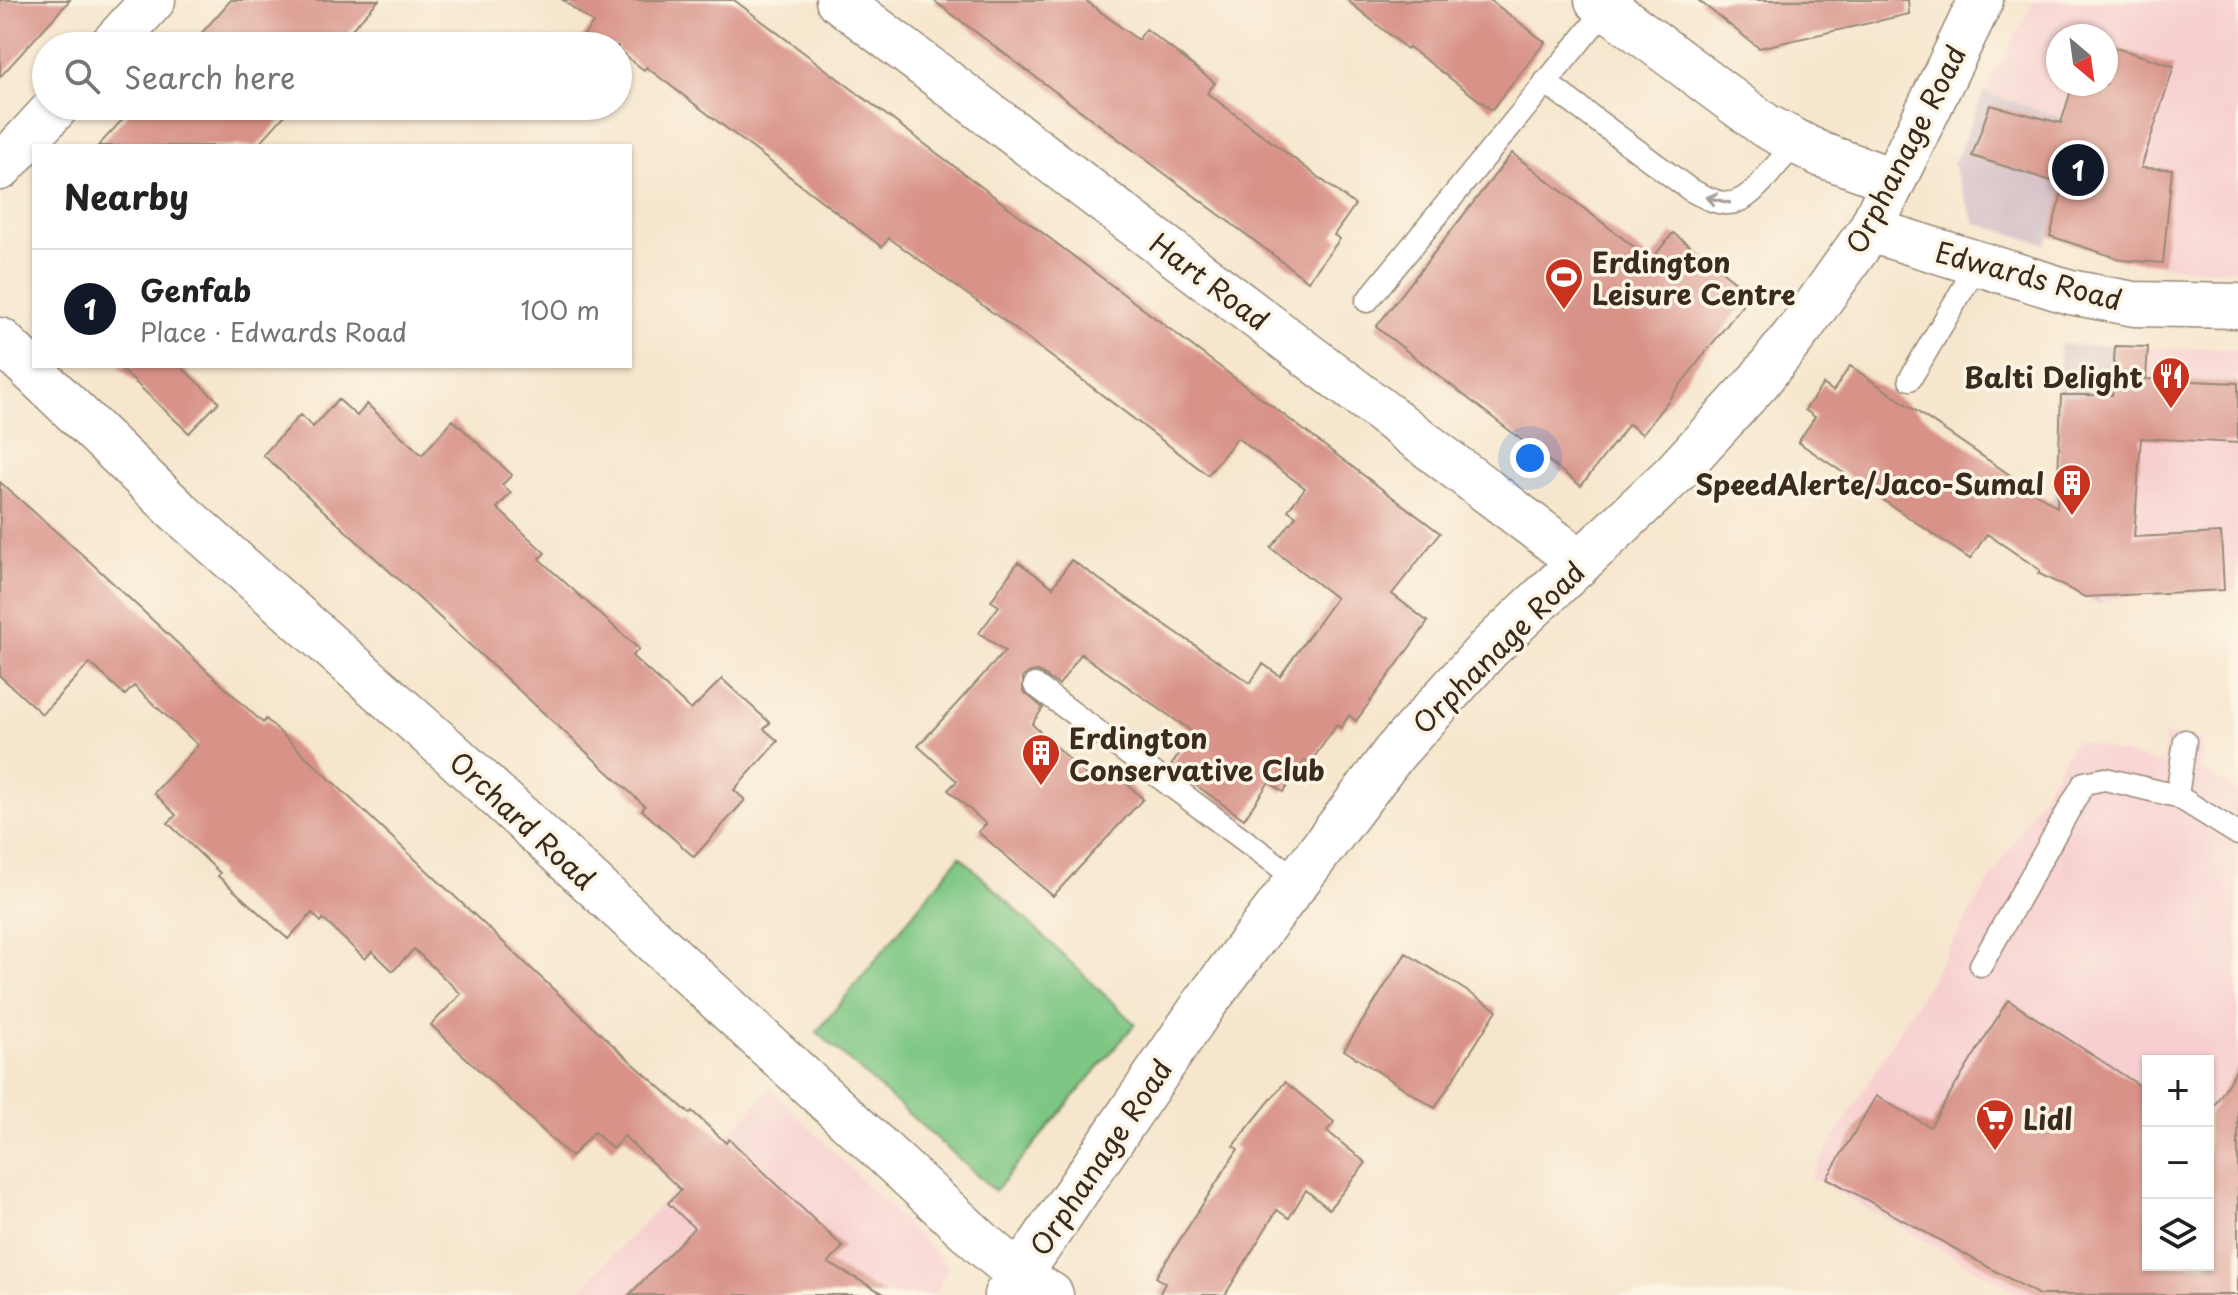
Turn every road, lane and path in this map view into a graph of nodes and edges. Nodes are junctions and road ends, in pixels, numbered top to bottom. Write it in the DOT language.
graph roads {
  1 [pos="153,0"];
  2 [pos="838,0"];
  3 [pos="1981,0"];
  4 [pos="1605,3"];
  5 [pos="124,32"];
  6 [pos="1545,82"];
  7 [pos="44,120"];
  8 [pos="1797,142"];
  9 [pos="0,168"];
  10 [pos="1892,180"];
  11 [pos="1870,230"];
  12 [pos="1977,265"];
  13 [pos="1367,301"];
  14 [pos="2238,306"];
  15 [pos="0,340"];
  16 [pos="1910,379"];
  17 [pos="1581,562"];
  18 [pos="1035,685"];
  19 [pos="2185,741"];
  20 [pos="2177,796"];
  21 [pos="2238,834"];
  22 [pos="1298,880"];
  23 [pos="1981,965"];
  24 [pos="1025,1288"];
  1 -- 5 [label="street"];
  2 -- 17 [label="street, Hart Road"];
  3 -- 10 [label="street, Orphanage Road"];
  4 -- 6 [label="lane"];
  4 -- 8 [label="street"];
  8 -- 6 [label="lane, one-way"];
  6 -- 13 [label="lane"];
  7 -- 9 [label="street"];
  8 -- 10 [label="street"];
  10 -- 11 [label="street, Orphanage Road"];
  11 -- 12 [label="street, Edwards Road"];
  11 -- 17 [label="street, Orphanage Road"];
  12 -- 14 [label="street, Edwards Road"];
  12 -- 16 [label="lane"];
  15 -- 24 [label="street, Orchard Road"];
  17 -- 22 [label="street, Orphanage Road"];
  18 -- 22 [label="lane"];
  19 -- 20 [label="lane"];
  20 -- 21 [label="lane"];
  20 -- 23 [label="lane"];
  22 -- 24 [label="street, Orphanage Road"];
}
